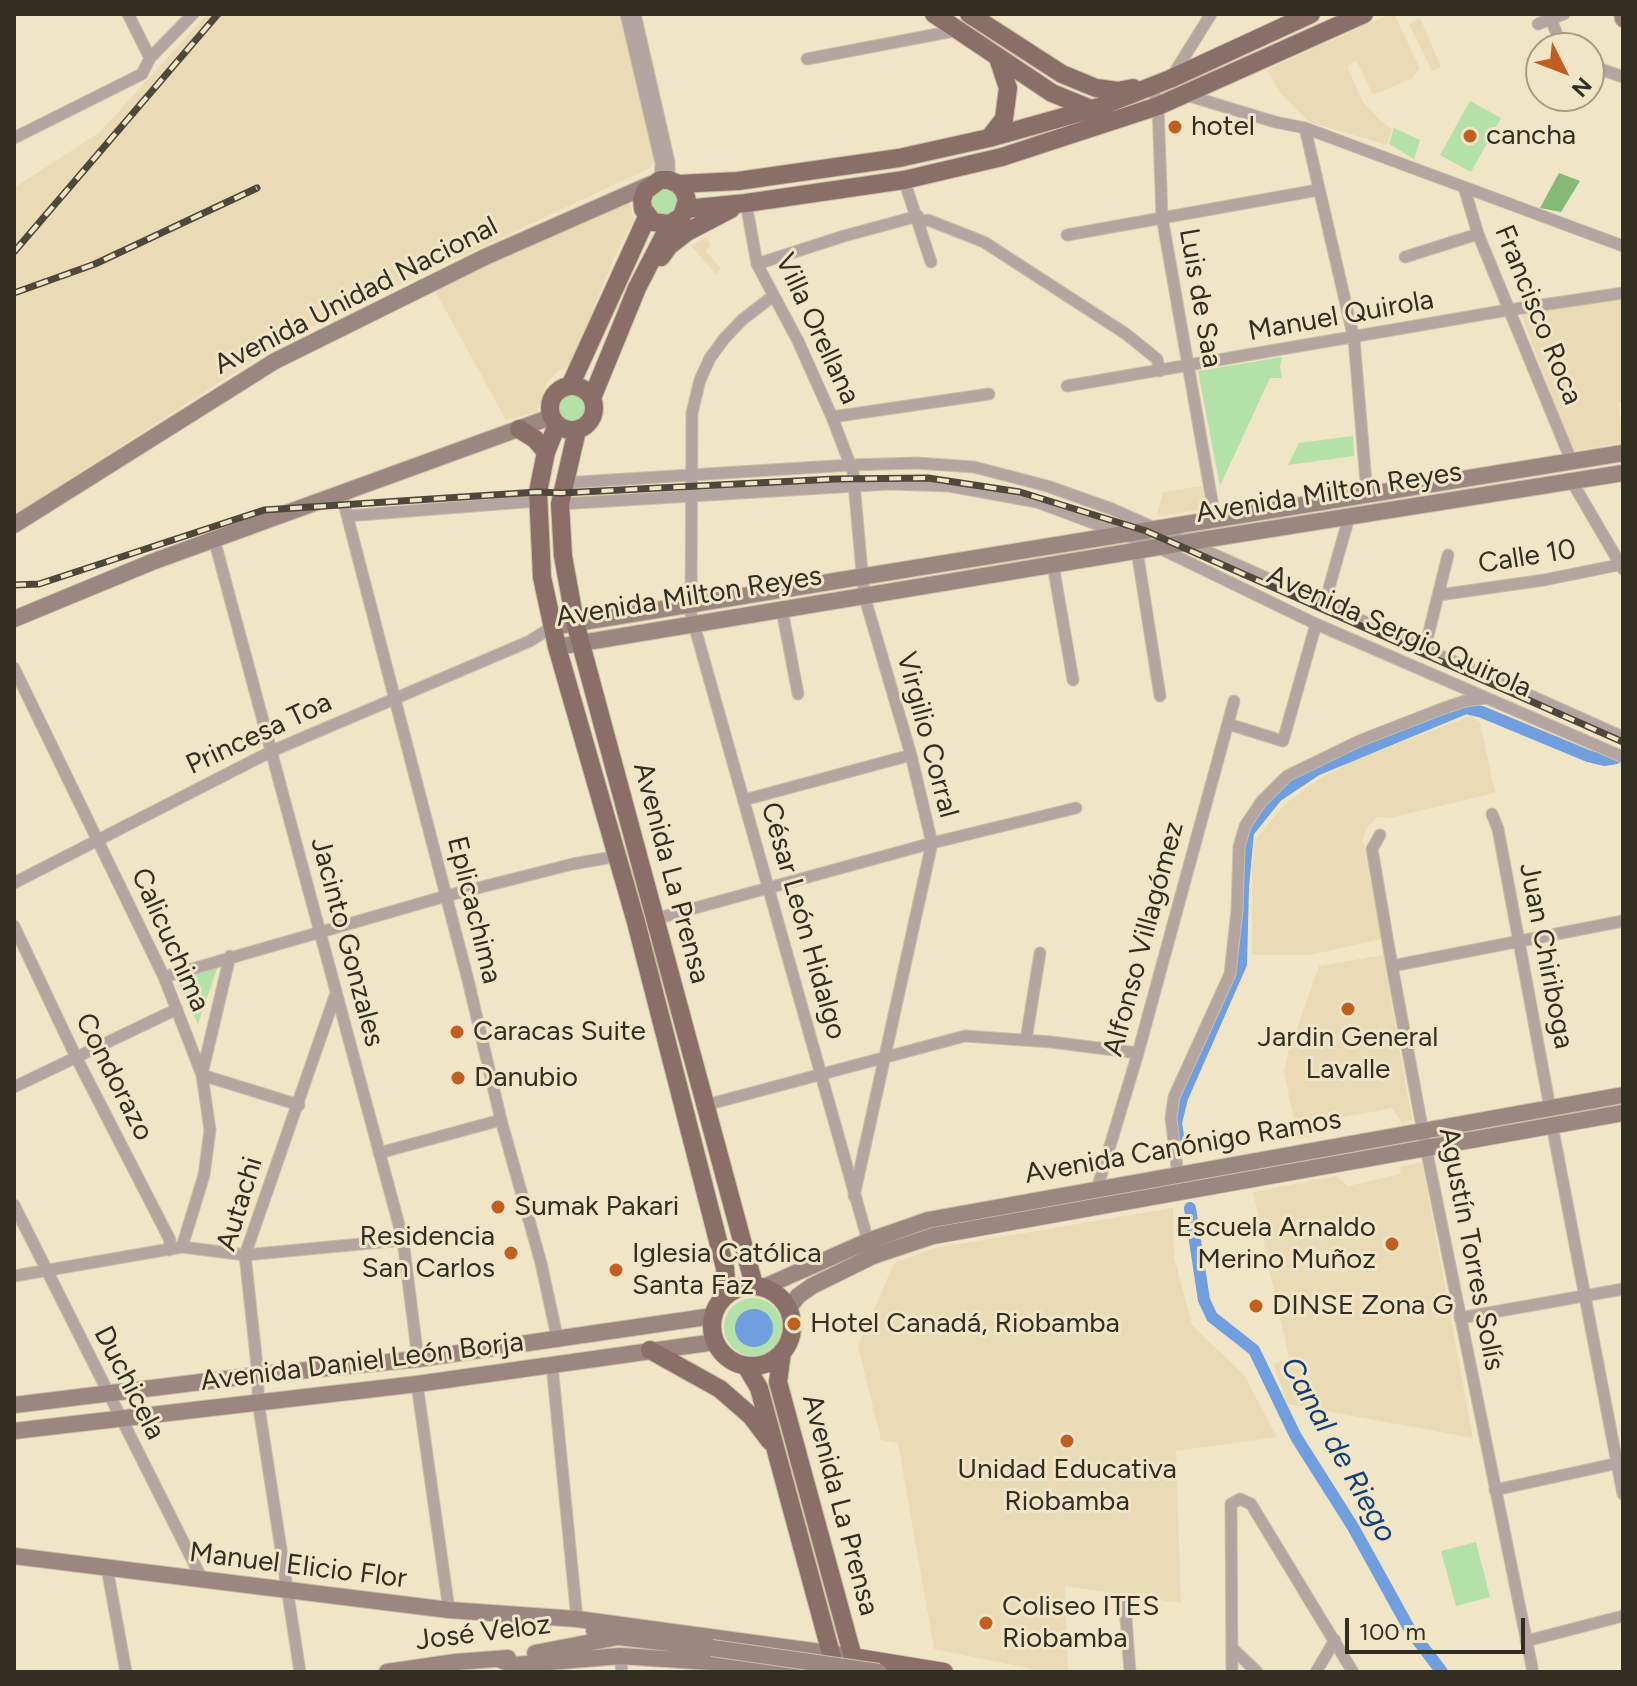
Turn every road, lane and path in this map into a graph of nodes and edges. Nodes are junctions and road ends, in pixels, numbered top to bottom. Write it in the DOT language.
graph roads {
  1 [pos="128,14"];
  2 [pos="193,14"];
  3 [pos="626,14"];
  4 [pos="635,14"];
  5 [pos="934,14"];
  6 [pos="1211,14"];
  7 [pos="1311,14"];
  8 [pos="1364,14"];
  9 [pos="1564,14"];
  10 [pos="1551,19"];
  11 [pos="964,22"];
  12 [pos="1538,24"];
  13 [pos="1556,32"];
  14 [pos="150,58"];
  15 [pos="998,58"];
  16 [pos="807,59"];
  17 [pos="1170,79"];
  18 [pos="1152,85"];
  19 [pos="1186,95"];
  20 [pos="1158,106"];
  21 [pos="1092,109"];
  22 [pos="1116,121"];
  23 [pos="1305,128"];
  24 [pos="15,136"];
  25 [pos="989,138"];
  26 [pos="904,180"];
  27 [pos="664,182"];
  28 [pos="1464,187"];
  29 [pos="1318,190"];
  30 [pos="746,203"];
  31 [pos="686,209"];
  32 [pos="647,217"];
  33 [pos="1162,217"];
  34 [pos="919,219"];
  35 [pos="670,224"];
  36 [pos="1478,234"];
  37 [pos="1067,235"];
  38 [pos="1623,246"];
  39 [pos="1405,257"];
  40 [pos="931,262"];
  41 [pos="757,264"];
  42 [pos="637,288"];
  43 [pos="1623,293"];
  44 [pos="773,296"];
  45 [pos="1508,310"];
  46 [pos="1354,339"];
  47 [pos="1187,366"];
  48 [pos="1160,371"];
  49 [pos="570,386"];
  50 [pos="1067,386"];
  51 [pos="989,394"];
  52 [pos="592,398"];
  53 [pos="832,417"];
  54 [pos="554,421"];
  55 [pos="519,429"];
  56 [pos="577,430"];
  57 [pos="546,452"];
  58 [pos="1623,453"];
  59 [pos="1571,460"];
  60 [pos="851,468"];
  61 [pos="1623,473"];
  62 [pos="692,475"];
  63 [pos="1571,480"];
  64 [pos="563,483"];
  65 [pos="854,487"];
  66 [pos="341,492"];
  67 [pos="1367,494"];
  68 [pos="693,495"];
  69 [pos="537,501"];
  70 [pos="560,504"];
  71 [pos="347,516"];
  72 [pos="1349,517"];
  73 [pos="1215,518"];
  74 [pos="14,525"];
  75 [pos="1159,529"];
  76 [pos="1125,535"];
  77 [pos="214,539"];
  78 [pos="1189,542"];
  79 [pos="1157,547"];
  80 [pos="1137,551"];
  81 [pos="1448,555"];
  82 [pos="1053,565"];
  83 [pos="1622,566"];
  84 [pos="861,575"];
  85 [pos="864,595"];
  86 [pos="1439,595"];
  87 [pos="1325,602"];
  88 [pos="782,610"];
  89 [pos="692,614"];
  90 [pos="14,619"];
  91 [pos="575,622"];
  92 [pos="1316,624"];
  93 [pos="552,627"];
  94 [pos="530,641"];
  95 [pos="579,643"];
  96 [pos="557,647"];
  97 [pos="1425,648"];
  98 [pos="14,668"];
  99 [pos="1073,680"];
  100 [pos="798,694"];
  101 [pos="1160,696"];
  102 [pos="1488,698"];
  103 [pos="394,699"];
  104 [pos="1234,701"];
  105 [pos="1228,724"];
  106 [pos="1623,737"];
  107 [pos="272,751"];
  108 [pos="911,755"];
  109 [pos="1623,757"];
  110 [pos="744,800"];
  111 [pos="1076,808"];
  112 [pos="1492,814"];
  113 [pos="1380,835"];
  114 [pos="97,839"];
  115 [pos="932,843"];
  116 [pos="618,856"];
  117 [pos="14,883"];
  118 [pos="770,890"];
  119 [pos="446,896"];
  120 [pos="655,919"];
  121 [pos="1623,921"];
  122 [pos="14,926"];
  123 [pos="321,933"];
  124 [pos="1519,941"];
  125 [pos="1040,953"];
  126 [pos="230,956"];
  127 [pos="1392,966"];
  128 [pos="164,977"];
  129 [pos="335,996"];
  130 [pos="177,1009"];
  131 [pos="1026,1040"];
  132 [pos="1138,1053"];
  133 [pos="885,1056"];
  134 [pos="76,1057"];
  135 [pos="822,1074"];
  136 [pos="202,1075"];
  137 [pos="14,1087"];
  138 [pos="1623,1095"];
  139 [pos="299,1105"];
  140 [pos="706,1105"];
  141 [pos="1623,1113"];
  142 [pos="1551,1116"];
  143 [pos="501,1120"];
  144 [pos="1423,1130"];
  145 [pos="1426,1148"];
  146 [pos="379,1153"];
  147 [pos="1178,1175"];
  148 [pos="1097,1189"];
  149 [pos="854,1196"];
  150 [pos="14,1205"];
  151 [pos="403,1240"];
  152 [pos="868,1241"];
  153 [pos="182,1247"];
  154 [pos="169,1250"];
  155 [pos="245,1255"];
  156 [pos="47,1272"];
  157 [pos="14,1276"];
  158 [pos="759,1286"];
  159 [pos="1623,1289"];
  160 [pos="727,1294"];
  161 [pos="1585,1296"];
  162 [pos="788,1309"];
  163 [pos="713,1316"];
  164 [pos="1460,1318"];
  165 [pos="558,1341"];
  166 [pos="715,1342"];
  167 [pos="650,1350"];
  168 [pos="782,1352"];
  169 [pos="418,1359"];
  170 [pos="552,1365"];
  171 [pos="746,1366"];
  172 [pos="258,1375"];
  173 [pos="417,1384"];
  174 [pos="107,1394"];
  175 [pos="258,1401"];
  176 [pos="14,1405"];
  177 [pos="119,1418"];
  178 [pos="14,1431"];
  179 [pos="776,1449"];
  180 [pos="1619,1463"];
  181 [pos="1495,1490"];
  182 [pos="1623,1494"];
  183 [pos="14,1556"];
  184 [pos="107,1568"];
  185 [pos="203,1581"];
  186 [pos="289,1591"];
  187 [pos="1125,1605"];
  188 [pos="449,1610"];
  189 [pos="478,1610"];
  190 [pos="1623,1616"];
  191 [pos="577,1619"];
  192 [pos="619,1637"];
  193 [pos="1335,1640"];
  194 [pos="1526,1641"];
  195 [pos="1232,1648"];
  196 [pos="832,1653"];
  197 [pos="498,1659"];
  198 [pos="621,1664"];
  199 [pos="855,1665"];
  200 [pos="456,1667"];
  201 [pos="727,1667"];
  202 [pos="126,1672"];
  203 [pos="300,1672"];
  204 [pos="387,1672"];
  205 [pos="796,1672"];
  206 [pos="836,1672"];
  207 [pos="879,1672"];
  208 [pos="944,1672"];
  209 [pos="1130,1672"];
  210 [pos="1232,1672"];
  211 [pos="1257,1672"];
  212 [pos="1316,1672"];
  213 [pos="1353,1672"];
  214 [pos="1533,1672"];
  1 -- 14 [label="street"];
  2 -- 14 [label="street"];
  3 -- 27 [label="street"];
  4 -- 27 [label="street"];
  5 -- 11 [label="main road"];
  6 -- 17 [label="street"];
  7 -- 17 [label="main road"];
  8 -- 19 [label="main road"];
  9 -- 10 [label="street"];
  10 -- 12 [label="street"];
  10 -- 13 [label="street"];
  11 -- 15 [label="main road"];
  11 -- 16 [label="street"];
  11 -- 18 [label="main road"];
  14 -- 24 [label="street"];
  15 -- 21 [label="main road"];
  15 -- 25 [label="main road"];
  17 -- 18 [label="main road"];
  18 -- 20 [label="street, Luis de Saa"];
  18 -- 21 [label="main road"];
  19 -- 20 [label="main road"];
  19 -- 23 [label="street"];
  20 -- 22 [label="main road"];
  20 -- 33 [label="street, Luis de Saa"];
  21 -- 22 [label="main road"];
  21 -- 25 [label="main road"];
  22 -- 26 [label="main road"];
  23 -- 28 [label="street"];
  23 -- 29 [label="street"];
  25 -- 27 [label="main road"];
  26 -- 30 [label="main road"];
  26 -- 34 [label="street"];
  27 -- 31 [label="main road"];
  27 -- 32 [label="main road"];
  27 -- 74 [label="street, Avenida Unidad Nacional"];
  28 -- 36 [label="street, Francisco Roca"];
  28 -- 38 [label="street"];
  29 -- 33 [label="street"];
  29 -- 46 [label="street"];
  30 -- 31 [label="main road"];
  30 -- 41 [label="street, Villa Orellana"];
  30 -- 42 [label="main road"];
  31 -- 35 [label="main road"];
  32 -- 35 [label="main road"];
  32 -- 49 [label="main road"];
  33 -- 37 [label="street"];
  33 -- 47 [label="street, Luis de Saa"];
  34 -- 40 [label="street"];
  34 -- 41 [label="street"];
  34 -- 48 [label="street"];
  35 -- 42 [label="main road"];
  36 -- 39 [label="street"];
  36 -- 45 [label="street, Francisco Roca"];
  41 -- 44 [label="street, Villa Orellana"];
  42 -- 52 [label="main road"];
  43 -- 45 [label="street, Manuel Quirola"];
  44 -- 53 [label="street, Villa Orellana"];
  44 -- 62 [label="street, César León Hidalgo"];
  45 -- 46 [label="street, Manuel Quirola"];
  45 -- 59 [label="street, Francisco Roca"];
  46 -- 47 [label="street, Manuel Quirola"];
  46 -- 67 [label="street"];
  47 -- 48 [label="street, Manuel Quirola"];
  47 -- 73 [label="street, Luis de Saa"];
  48 -- 50 [label="street, Manuel Quirola"];
  49 -- 52 [label="main road"];
  49 -- 54 [label="main road"];
  51 -- 53 [label="street"];
  52 -- 56 [label="main road"];
  53 -- 60 [label="street, Villa Orellana"];
  54 -- 55 [label="street"];
  54 -- 56 [label="main road"];
  54 -- 57 [label="main road, Avenida La Prensa"];
  55 -- 57 [label="main road"];
  55 -- 66 [label="street"];
  56 -- 64 [label="main road, Avenida La Prensa"];
  57 -- 69 [label="main road, Avenida La Prensa"];
  58 -- 59 [label="street, Avenida Milton Reyes"];
  59 -- 67 [label="street, Avenida Milton Reyes"];
  60 -- 62 [label="street, Avenida Sergio Quirola"];
  60 -- 65 [label="street, Virgilio Corral"];
  60 -- 75 [label="street, Avenida Sergio Quirola"];
  61 -- 63 [label="street, Avenida Milton Reyes"];
  62 -- 64 [label="street, Avenida Sergio Quirola"];
  62 -- 68 [label="street, César León Hidalgo"];
  63 -- 72 [label="street, Avenida Milton Reyes"];
  63 -- 83 [label="street"];
  64 -- 70 [label="main road, Avenida La Prensa"];
  65 -- 68 [label="street, Avenida Sergio Quirola"];
  65 -- 76 [label="street, Avenida Sergio Quirola"];
  65 -- 84 [label="street, Virgilio Corral"];
  66 -- 71 [label="street, Eplicachima"];
  66 -- 77 [label="street"];
  67 -- 73 [label="street, Avenida Milton Reyes"];
  68 -- 70 [label="street, Avenida Sergio Quirola"];
  68 -- 89 [label="street, César León Hidalgo"];
  69 -- 71 [label="street"];
  69 -- 93 [label="main road, Avenida La Prensa"];
  70 -- 91 [label="main road, Avenida La Prensa"];
  71 -- 103 [label="street, Eplicachima"];
  72 -- 78 [label="street, Avenida Milton Reyes"];
  72 -- 87 [label="street"];
  73 -- 75 [label="street, Avenida Milton Reyes"];
  75 -- 76 [label="street, Avenida Milton Reyes"];
  75 -- 78 [label="street, Avenida Sergio Quirola"];
  76 -- 79 [label="street, Avenida Sergio Quirola"];
  76 -- 84 [label="street, Avenida Milton Reyes"];
  77 -- 90 [label="street"];
  77 -- 107 [label="street, Jacinto Gonzales"];
  78 -- 79 [label="street, Avenida Milton Reyes"];
  78 -- 87 [label="street, Avenida Sergio Quirola"];
  79 -- 80 [label="street, Avenida Milton Reyes"];
  79 -- 92 [label="street, Avenida Sergio Quirola"];
  80 -- 82 [label="street, Avenida Milton Reyes"];
  80 -- 101 [label="street"];
  81 -- 86 [label="street"];
  82 -- 85 [label="street, Avenida Milton Reyes"];
  82 -- 99 [label="street"];
  83 -- 86 [label="street, Calle 10"];
  84 -- 85 [label="street, Virgilio Corral"];
  84 -- 89 [label="street, Avenida Milton Reyes"];
  85 -- 88 [label="street, Avenida Milton Reyes"];
  85 -- 108 [label="street, Virgilio Corral"];
  86 -- 97 [label="street"];
  87 -- 97 [label="street, Avenida Sergio Quirola"];
  88 -- 89 [label="street, Avenida Milton Reyes"];
  88 -- 100 [label="street"];
  89 -- 91 [label="street, Avenida Milton Reyes"];
  89 -- 95 [label="street, Avenida Milton Reyes"];
  89 -- 110 [label="street, César León Hidalgo"];
  91 -- 93 [label="street, Avenida Milton Reyes"];
  91 -- 95 [label="main road, Avenida La Prensa"];
  92 -- 102 [label="street, Avenida Sergio Quirola"];
  92 -- 105 [label="street"];
  93 -- 94 [label="street, Avenida Milton Reyes"];
  93 -- 96 [label="main road, Avenida La Prensa"];
  94 -- 96 [label="street, Avenida Milton Reyes"];
  94 -- 103 [label="street, Princesa Toa"];
  95 -- 96 [label="street, Avenida Milton Reyes"];
  95 -- 120 [label="main road, Avenida La Prensa"];
  96 -- 116 [label="main road, Avenida La Prensa"];
  97 -- 106 [label="street, Avenida Sergio Quirola"];
  98 -- 114 [label="street, Calicuchima"];
  102 -- 109 [label="street, Avenida Sergio Quirola"];
  102 -- 147 [label="street"];
  103 -- 107 [label="street, Princesa Toa"];
  103 -- 119 [label="street, Eplicachima"];
  104 -- 105 [label="street, Alfonso Villagómez"];
  105 -- 132 [label="street, Alfonso Villagómez"];
  107 -- 114 [label="street, Princesa Toa"];
  107 -- 123 [label="street, Jacinto Gonzales"];
  108 -- 110 [label="street"];
  108 -- 115 [label="street, Virgilio Corral"];
  110 -- 118 [label="street, César León Hidalgo"];
  111 -- 115 [label="street"];
  112 -- 124 [label="street, Juan Chiriboga"];
  113 -- 127 [label="street, Agustín Torres Solís"];
  114 -- 117 [label="street, Princesa Toa"];
  114 -- 128 [label="street, Calicuchima"];
  115 -- 118 [label="street"];
  115 -- 133 [label="street, Virgilio Corral"];
  116 -- 119 [label="street"];
  116 -- 160 [label="main road, Avenida La Prensa"];
  118 -- 120 [label="street"];
  118 -- 135 [label="street, César León Hidalgo"];
  119 -- 123 [label="street"];
  119 -- 143 [label="street, Eplicachima"];
  120 -- 140 [label="main road, Avenida La Prensa"];
  121 -- 124 [label="street"];
  122 -- 134 [label="street, Condorazo"];
  123 -- 126 [label="street"];
  123 -- 129 [label="street, Jacinto Gonzales"];
  124 -- 127 [label="street"];
  124 -- 142 [label="street, Juan Chiriboga"];
  125 -- 131 [label="street"];
  126 -- 128 [label="street"];
  126 -- 136 [label="street"];
  127 -- 144 [label="street, Agustín Torres Solís"];
  128 -- 130 [label="street, Calicuchima"];
  129 -- 139 [label="street, Autachi"];
  129 -- 146 [label="street, Jacinto Gonzales"];
  130 -- 134 [label="street"];
  130 -- 136 [label="street, Calicuchima"];
  131 -- 132 [label="street"];
  131 -- 133 [label="street"];
  132 -- 148 [label="street, Alfonso Villagómez"];
  133 -- 135 [label="street"];
  133 -- 149 [label="street, Virgilio Corral"];
  134 -- 137 [label="street"];
  134 -- 154 [label="street, Condorazo"];
  135 -- 140 [label="street"];
  135 -- 149 [label="street, César León Hidalgo"];
  136 -- 139 [label="street"];
  136 -- 153 [label="street, Calicuchima"];
  138 -- 142 [label="street, Avenida Canónigo Ramos"];
  139 -- 155 [label="street, Autachi"];
  140 -- 158 [label="main road, Avenida La Prensa"];
  141 -- 142 [label="street, Avenida Canónigo Ramos"];
  142 -- 144 [label="street, Avenida Canónigo Ramos"];
  142 -- 145 [label="street, Avenida Canónigo Ramos"];
  142 -- 161 [label="street, Juan Chiriboga"];
  143 -- 146 [label="street"];
  143 -- 165 [label="street, Eplicachima"];
  144 -- 145 [label="street, Agustín Torres Solís"];
  144 -- 147 [label="street, Avenida Canónigo Ramos"];
  145 -- 162 [label="street, Avenida Canónigo Ramos"];
  145 -- 164 [label="street, Agustín Torres Solís"];
  146 -- 151 [label="street, Jacinto Gonzales"];
  147 -- 148 [label="street, Avenida Canónigo Ramos"];
  148 -- 152 [label="street, Avenida Canónigo Ramos"];
  149 -- 152 [label="street, César León Hidalgo"];
  150 -- 156 [label="street, Duchicela"];
  151 -- 155 [label="street"];
  151 -- 169 [label="street, Jacinto Gonzales"];
  152 -- 158 [label="street, Avenida Canónigo Ramos"];
  153 -- 154 [label="street"];
  153 -- 155 [label="street"];
  154 -- 156 [label="street"];
  155 -- 172 [label="street, Autachi"];
  156 -- 157 [label="street"];
  156 -- 174 [label="street, Duchicela"];
  158 -- 160 [label="main road"];
  158 -- 162 [label="main road"];
  159 -- 161 [label="street"];
  160 -- 163 [label="main road"];
  161 -- 164 [label="street"];
  161 -- 180 [label="street, Juan Chiriboga"];
  162 -- 168 [label="main road"];
  163 -- 165 [label="street, Avenida Daniel León Borja"];
  163 -- 166 [label="main road"];
  164 -- 181 [label="street, Agustín Torres Solís"];
  165 -- 169 [label="street, Avenida Daniel León Borja"];
  166 -- 167 [label="street, Avenida Daniel León Borja"];
  166 -- 171 [label="main road"];
  167 -- 170 [label="street, Avenida Daniel León Borja"];
  167 -- 179 [label="main road"];
  168 -- 171 [label="main road"];
  168 -- 199 [label="main road, Avenida La Prensa"];
  169 -- 172 [label="street, Avenida Daniel León Borja"];
  170 -- 173 [label="street, Avenida Daniel León Borja"];
  170 -- 191 [label="street"];
  171 -- 179 [label="main road, Avenida La Prensa"];
  172 -- 174 [label="street, Avenida Daniel León Borja"];
  172 -- 175 [label="street, Autachi"];
  173 -- 175 [label="street, Avenida Daniel León Borja"];
  173 -- 188 [label="street"];
  174 -- 176 [label="street, Avenida Daniel León Borja"];
  174 -- 177 [label="street, Duchicela"];
  175 -- 177 [label="street, Avenida Daniel León Borja"];
  175 -- 186 [label="street, Autachi"];
  177 -- 178 [label="street, Avenida Daniel León Borja"];
  177 -- 185 [label="street, Duchicela"];
  179 -- 196 [label="main road, Avenida La Prensa"];
  180 -- 181 [label="street"];
  180 -- 182 [label="street, Juan Chiriboga"];
  181 -- 194 [label="street, Agustín Torres Solís"];
  183 -- 184 [label="street, Manuel Elicio Flor"];
  184 -- 185 [label="street, Manuel Elicio Flor"];
  184 -- 202 [label="street"];
  185 -- 186 [label="street, Manuel Elicio Flor"];
  186 -- 188 [label="street, Manuel Elicio Flor"];
  186 -- 203 [label="street, Autachi"];
  187 -- 209 [label="street"];
  188 -- 189 [label="street, Manuel Elicio Flor"];
  189 -- 191 [label="street, Manuel Elicio Flor"];
  189 -- 192 [label="street"];
  190 -- 194 [label="street"];
  191 -- 196 [label="street, Manuel Elicio Flor"];
  192 -- 197 [label="street, José Veloz"];
  192 -- 207 [label="street, bridge"];
  193 -- 195 [label="street"];
  193 -- 212 [label="street"];
  193 -- 213 [label="street"];
  194 -- 214 [label="street, Agustín Torres Solís"];
  195 -- 210 [label="street"];
  195 -- 211 [label="street"];
  196 -- 199 [label="street, Manuel Elicio Flor"];
  196 -- 206 [label="main road, Avenida La Prensa"];
  197 -- 198 [label="street"];
  197 -- 200 [label="street, José Veloz"];
  198 -- 201 [label="street"];
  199 -- 208 [label="main road"];
  200 -- 204 [label="street, José Veloz"];
  201 -- 205 [label="street"];
}
